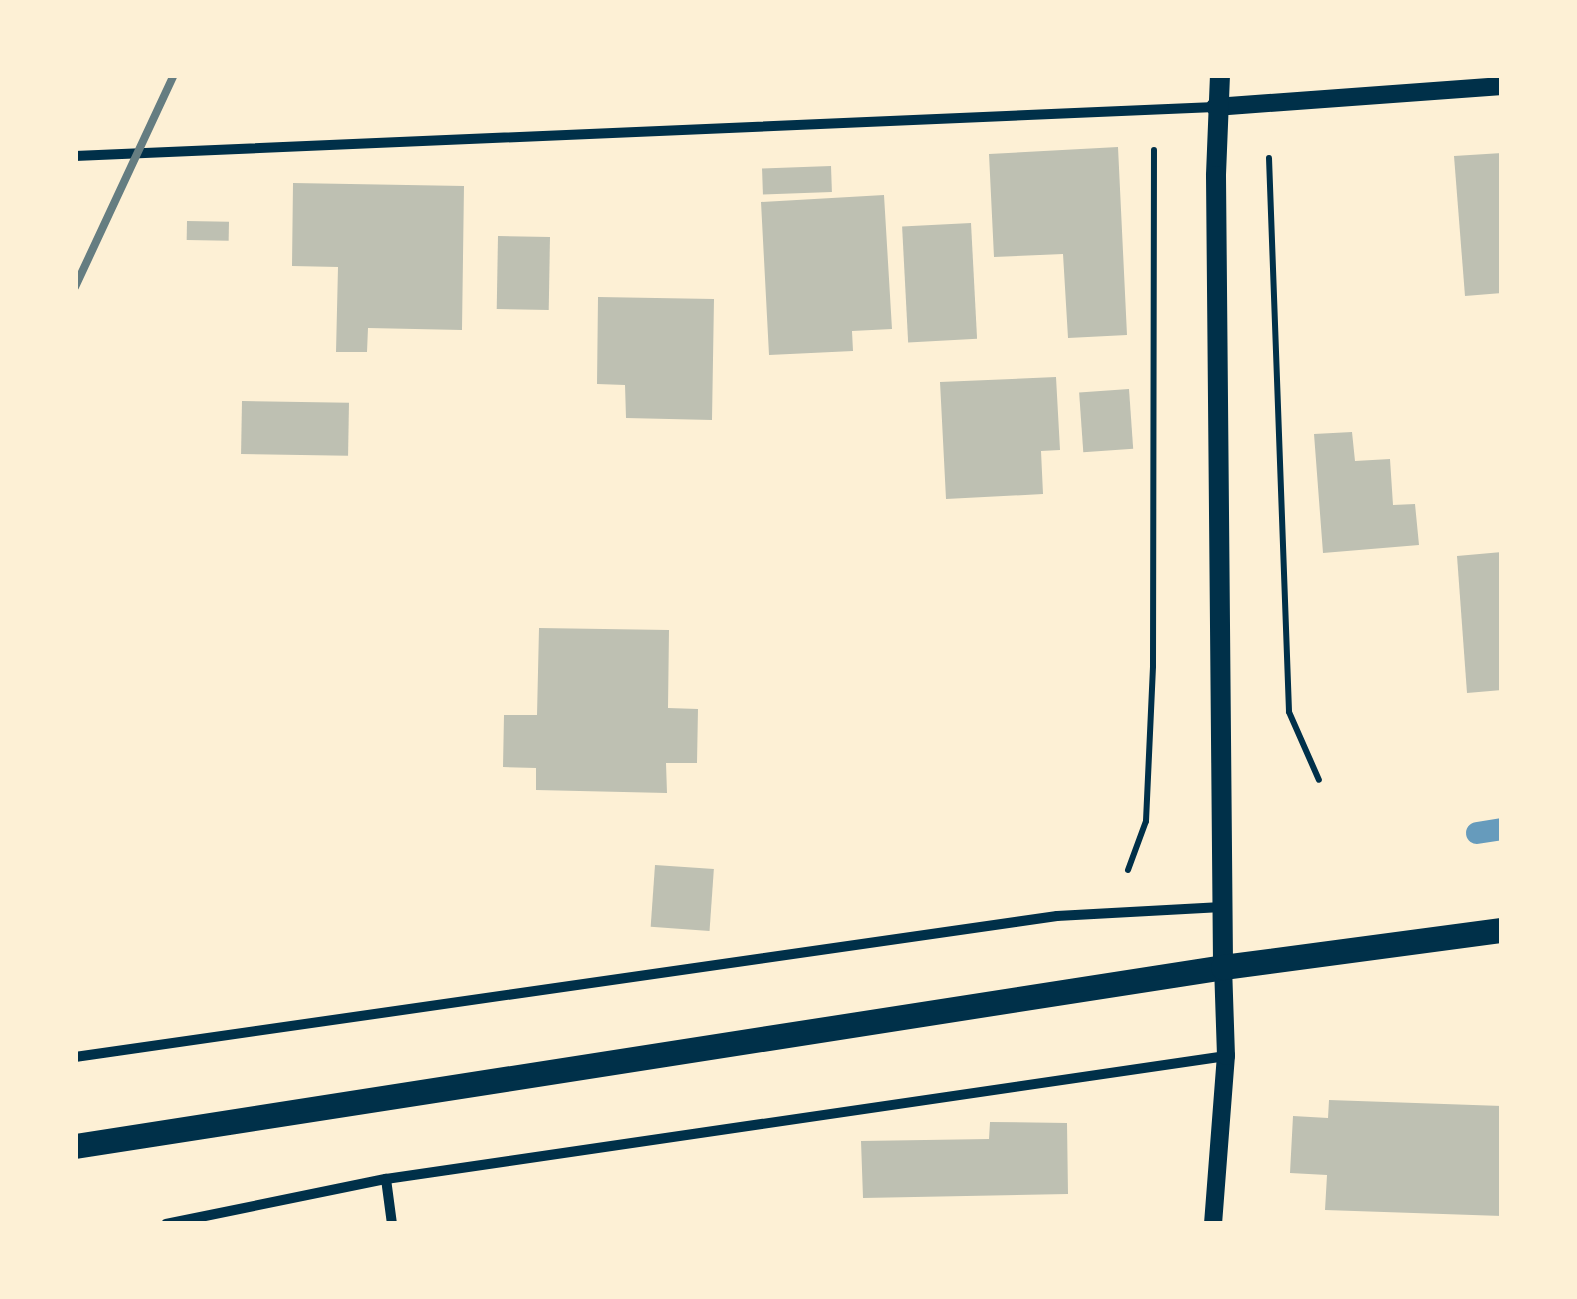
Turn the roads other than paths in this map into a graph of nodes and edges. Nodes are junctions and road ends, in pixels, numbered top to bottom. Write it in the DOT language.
graph roads {
  1 [pos="1220,75"];
  2 [pos="1502,86"];
  3 [pos="1216,108"];
  4 [pos="75,156"];
  5 [pos="1222,907"];
  6 [pos="1502,930"];
  7 [pos="1224,967"];
  8 [pos="1226,1056"];
  9 [pos="75,1057"];
  10 [pos="75,1146"];
  11 [pos="386,1179"];
  12 [pos="166,1224"];
  13 [pos="392,1224"];
  14 [pos="1213,1224"];
  1 -- 3 [label="main road"];
  2 -- 3 [label="street"];
  3 -- 4 [label="street"];
  3 -- 5 [label="main road"];
  5 -- 7 [label="main road"];
  5 -- 9 [label="street"];
  6 -- 7 [label="main road"];
  7 -- 8 [label="street"];
  7 -- 10 [label="main road"];
  8 -- 11 [label="street"];
  8 -- 14 [label="street"];
  11 -- 12 [label="street"];
  11 -- 13 [label="street"];
}
